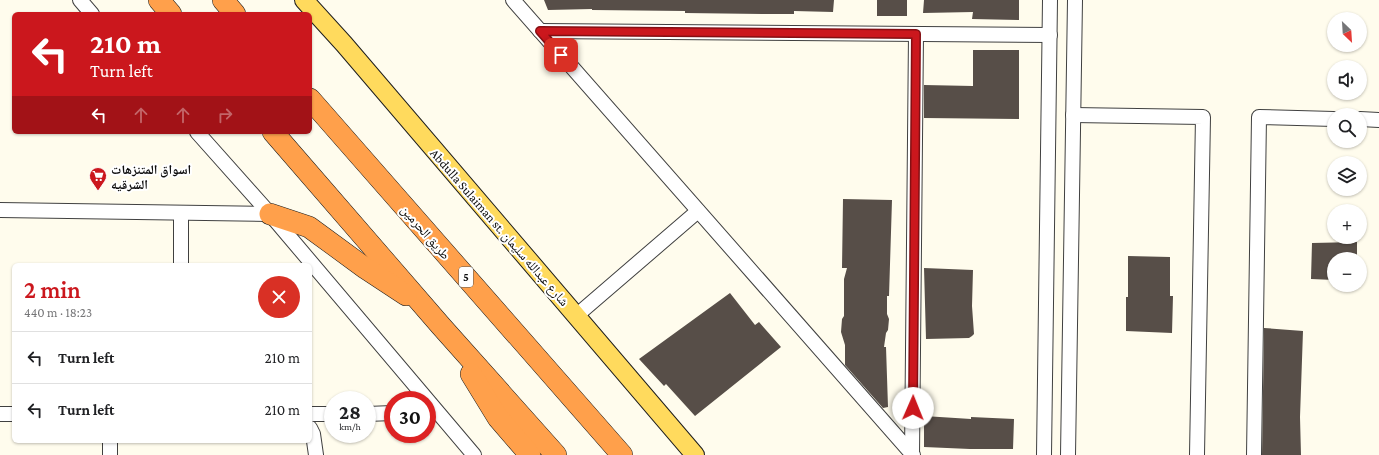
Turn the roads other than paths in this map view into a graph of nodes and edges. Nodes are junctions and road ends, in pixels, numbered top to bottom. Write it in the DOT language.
graph roads {
  1 [pos="80,0"];
  2 [pos="158,0"];
  3 [pos="223,0"];
  4 [pos="304,0"];
  5 [pos="513,0"];
  6 [pos="1050,0"];
  7 [pos="1075,0"];
  8 [pos="90,12"];
  9 [pos="169,12"];
  10 [pos="233,12"];
  11 [pos="540,31"];
  12 [pos="916,34"];
  13 [pos="1050,35"];
  14 [pos="312,101"];
  15 [pos="1073,115"];
  16 [pos="1327,119"];
  17 [pos="1367,119"];
  18 [pos="1379,120"];
  19 [pos="199,134"];
  20 [pos="275,134"];
  21 [pos="0,210"];
  22 [pos="698,211"];
  23 [pos="181,213"];
  24 [pos="270,214"];
  25 [pos="181,263"];
  26 [pos="310,263"];
  27 [pos="312,265"];
  28 [pos="427,309"];
  29 [pos="576,316"];
  30 [pos="441,326"];
  31 [pos="415,391"];
  32 [pos="0,414"];
  33 [pos="12,414"];
  34 [pos="312,414"];
  35 [pos="324,414"];
  36 [pos="436,416"];
  37 [pos="312,432"];
  38 [pos="110,443"];
  39 [pos="110,455"];
  40 [pos="316,455"];
  41 [pos="474,455"];
  42 [pos="530,455"];
  43 [pos="556,455"];
  44 [pos="622,455"];
  45 [pos="695,455"];
  46 [pos="912,455"];
  47 [pos="1044,455"];
  48 [pos="1068,455"];
  49 [pos="1197,455"];
  50 [pos="1254,455"];
  1 -- 8 [label="street"];
  2 -- 9 [label="highway"];
  3 -- 10 [label="highway"];
  4 -- 29 [label="main road, Abdulla Sulaiman st. شارع عبدالله سليمان"];
  5 -- 11 [label="street"];
  6 -- 13 [label="street"];
  7 -- 15 [label="street"];
  11 -- 12 [label="street"];
  11 -- 22 [label="street"];
  12 -- 13 [label="street"];
  12 -- 46 [label="street"];
  13 -- 47 [label="street"];
  14 -- 44 [label="highway, طريق الحرمين / 5"];
  15 -- 48 [label="street"];
  15 -- 49 [label="street"];
  16 -- 50 [label="street"];
  17 -- 18 [label="street"];
  19 -- 24 [label="street"];
  20 -- 28 [label="highway"];
  21 -- 23 [label="street"];
  22 -- 29 [label="street"];
  22 -- 46 [label="street"];
  23 -- 24 [label="street"];
  23 -- 25 [label="street"];
  24 -- 26 [label="street"];
  24 -- 28 [label="highway"];
  27 -- 31 [label="street"];
  28 -- 30 [label="highway"];
  29 -- 45 [label="main road, Abdulla Sulaiman st. شارع عبدالله سليمان"];
  30 -- 42 [label="highway"];
  30 -- 43 [label="highway"];
  32 -- 33 [label="street"];
  34 -- 35 [label="street"];
  36 -- 41 [label="street"];
  37 -- 40 [label="street"];
  38 -- 39 [label="street"];
}
